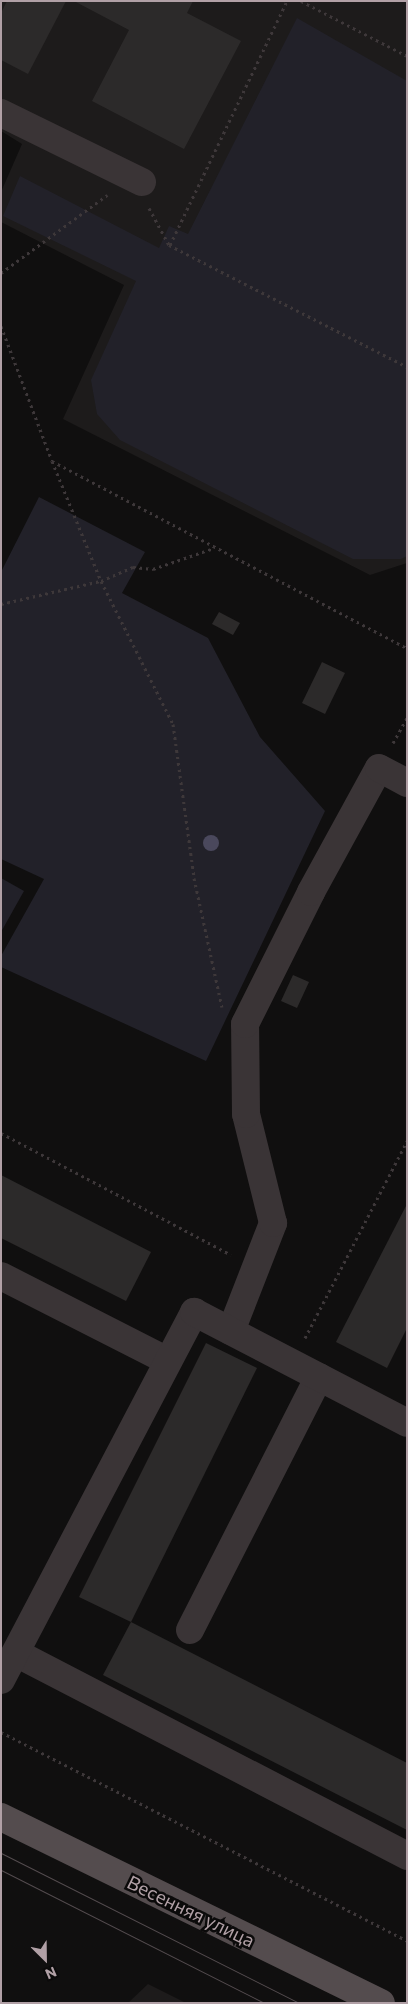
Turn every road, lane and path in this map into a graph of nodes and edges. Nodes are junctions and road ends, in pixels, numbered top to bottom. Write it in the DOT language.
graph roads {
  1 [pos="287,1"];
  2 [pos="301,1"];
  3 [pos="407,56"];
  4 [pos="1,113"];
  5 [pos="137,179"];
  6 [pos="169,245"];
  7 [pos="1,273"];
  8 [pos="1,326"];
  9 [pos="407,367"];
  10 [pos="52,461"];
  11 [pos="215,547"];
  12 [pos="101,581"];
  13 [pos="1,604"];
  14 [pos="407,648"];
  15 [pos="407,783"];
  16 [pos="244,1024"];
  17 [pos="1,1133"];
  18 [pos="407,1141"];
  19 [pos="256,1268"];
  20 [pos="1,1276"];
  21 [pos="231,1331"];
  22 [pos="168,1361"];
  23 [pos="292,1363"];
  24 [pos="319,1377"];
  25 [pos="407,1423"];
  26 [pos="190,1630"];
  27 [pos="16,1653"];
  28 [pos="1,1680"];
  29 [pos="1,1732"];
  30 [pos="1,1817"];
  31 [pos="407,1856"];
  32 [pos="407,1942"];
  33 [pos="381,2003"];
  1 -- 6 [label="path"];
  2 -- 3 [label="path"];
  4 -- 5 [label="lane"];
  5 -- 6 [label="path"];
  5 -- 7 [label="path"];
  6 -- 9 [label="path"];
  8 -- 10 [label="path"];
  10 -- 11 [label="path"];
  10 -- 12 [label="path"];
  11 -- 12 [label="path"];
  11 -- 14 [label="path"];
  12 -- 13 [label="path"];
  12 -- 16 [label="path"];
  15 -- 16 [label="lane"];
  16 -- 19 [label="lane"];
  17 -- 19 [label="path"];
  18 -- 23 [label="path"];
  19 -- 21 [label="lane"];
  20 -- 22 [label="lane"];
  21 -- 22 [label="lane"];
  21 -- 23 [label="lane"];
  22 -- 27 [label="lane"];
  23 -- 24 [label="lane"];
  24 -- 25 [label="lane"];
  24 -- 26 [label="lane"];
  27 -- 28 [label="lane"];
  27 -- 31 [label="lane"];
  29 -- 32 [label="path"];
  30 -- 33 [label="main road, Весенняя улица"];
}
